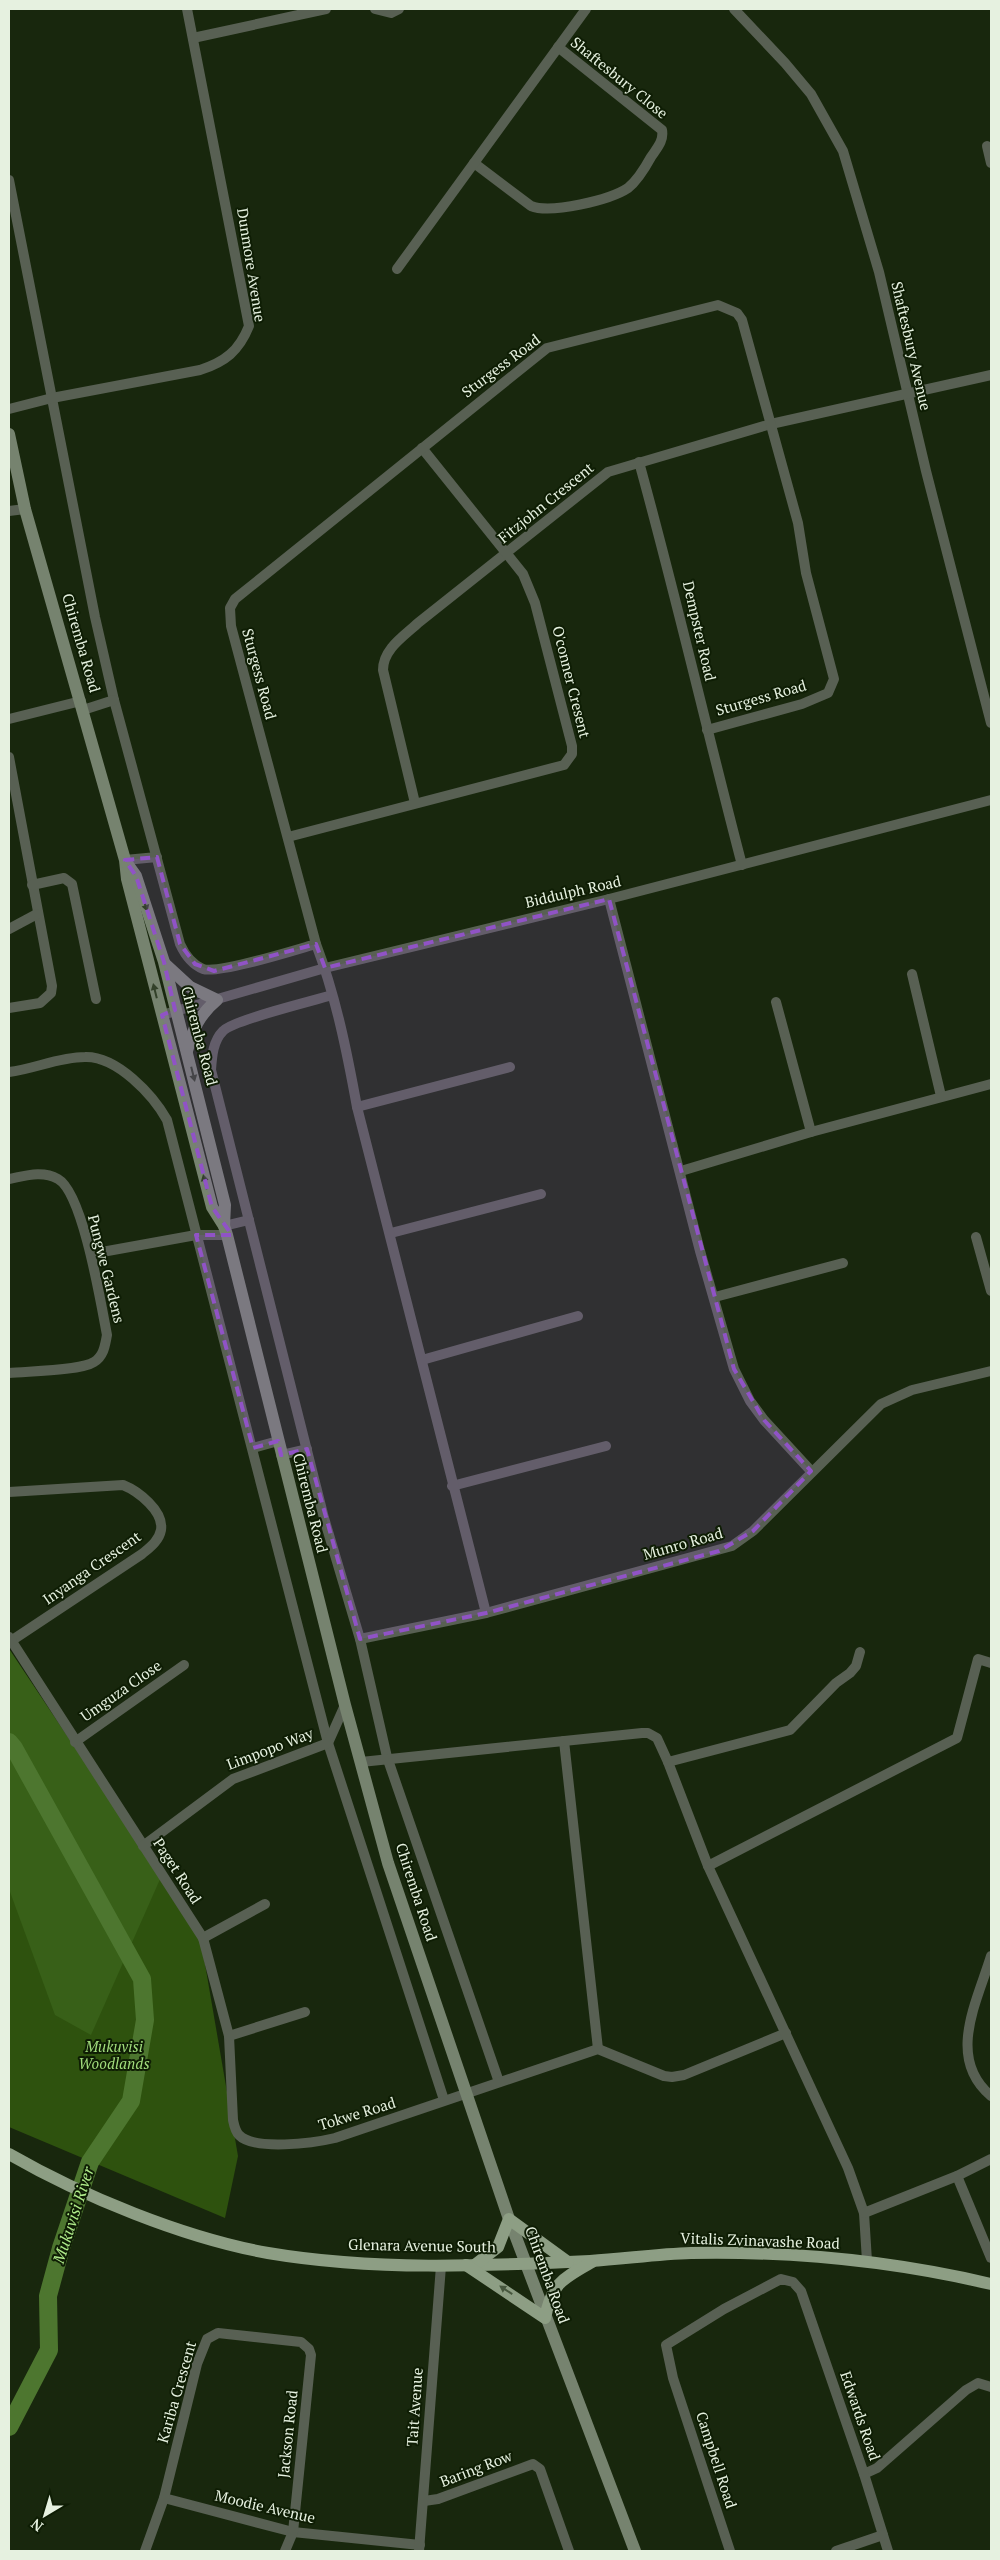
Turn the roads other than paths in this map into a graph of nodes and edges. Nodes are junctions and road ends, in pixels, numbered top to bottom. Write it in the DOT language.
graph roads {
  1 [pos="187,9"];
  2 [pos="326,9"];
  3 [pos="375,9"];
  4 [pos="399,9"];
  5 [pos="586,9"];
  6 [pos="734,9"];
  7 [pos="193,38"];
  8 [pos="558,48"];
  9 [pos="986,146"];
  10 [pos="474,163"];
  11 [pos="991,163"];
  12 [pos="9,180"];
  13 [pos="397,269"];
  14 [pos="991,374"];
  15 [pos="907,394"];
  16 [pos="52,398"];
  17 [pos="9,410"];
  18 [pos="771,424"];
  19 [pos="9,434"];
  20 [pos="422,448"];
  21 [pos="639,462"];
  22 [pos="25,509"];
  23 [pos="9,511"];
  24 [pos="508,553"];
  25 [pos="114,700"];
  26 [pos="82,705"];
  27 [pos="9,719"];
  28 [pos="991,723"];
  29 [pos="707,730"];
  30 [pos="9,757"];
  31 [pos="991,800"];
  32 [pos="416,803"];
  33 [pos="288,837"];
  34 [pos="157,857"];
  35 [pos="125,860"];
  36 [pos="742,865"];
  37 [pos="32,885"];
  38 [pos="609,899"];
  39 [pos="37,914"];
  40 [pos="9,929"];
  41 [pos="316,944"];
  42 [pos="164,962"];
  43 [pos="325,968"];
  44 [pos="912,974"];
  45 [pos="332,995"];
  46 [pos="96,999"];
  47 [pos="216,1000"];
  48 [pos="776,1002"];
  49 [pos="9,1008"];
  50 [pos="175,1010"];
  51 [pos="162,1015"];
  52 [pos="187,1051"];
  53 [pos="510,1067"];
  54 [pos="9,1072"];
  55 [pos="991,1084"];
  56 [pos="941,1096"];
  57 [pos="357,1107"];
  58 [pos="811,1132"];
  59 [pos="681,1171"];
  60 [pos="9,1179"];
  61 [pos="541,1194"];
  62 [pos="249,1220"];
  63 [pos="225,1230"];
  64 [pos="391,1233"];
  65 [pos="196,1234"];
  66 [pos="976,1237"];
  67 [pos="90,1254"];
  68 [pos="842,1263"];
  69 [pos="991,1291"];
  70 [pos="715,1297"];
  71 [pos="578,1316"];
  72 [pos="422,1360"];
  73 [pos="991,1371"];
  74 [pos="9,1372"];
  75 [pos="278,1441"];
  76 [pos="606,1446"];
  77 [pos="253,1448"];
  78 [pos="307,1449"];
  79 [pos="281,1455"];
  80 [pos="811,1471"];
  81 [pos="452,1486"];
  82 [pos="9,1492"];
  83 [pos="486,1613"];
  84 [pos="10,1639"];
  85 [pos="360,1639"];
  86 [pos="860,1652"];
  87 [pos="991,1663"];
  88 [pos="184,1665"];
  89 [pos="345,1705"];
  90 [pos="564,1741"];
  91 [pos="75,1742"];
  92 [pos="328,1743"];
  93 [pos="387,1757"];
  94 [pos="361,1762"];
  95 [pos="668,1762"];
  96 [pos="143,1846"];
  97 [pos="708,1866"];
  98 [pos="265,1904"];
  99 [pos="203,1938"];
  100 [pos="991,1956"];
  101 [pos="304,2012"];
  102 [pos="786,2033"];
  103 [pos="229,2036"];
  104 [pos="598,2049"];
  105 [pos="499,2082"];
  106 [pos="468,2094"];
  107 [pos="991,2096"];
  108 [pos="444,2100"];
  109 [pos="253,2142"];
  110 [pos="991,2148"];
  111 [pos="9,2154"];
  112 [pos="989,2160"];
  113 [pos="957,2176"];
  114 [pos="864,2213"];
  115 [pos="509,2219"];
  116 [pos="991,2258"];
  117 [pos="593,2261"];
  118 [pos="867,2261"];
  119 [pos="568,2262"];
  120 [pos="525,2263"];
  121 [pos="471,2264"];
  122 [pos="441,2266"];
  123 [pos="991,2284"];
  124 [pos="801,2291"];
  125 [pos="545,2318"];
  126 [pos="309,2349"];
  127 [pos="991,2387"];
  128 [pos="864,2474"];
  129 [pos="164,2498"];
  130 [pos="424,2501"];
  131 [pos="293,2532"];
  132 [pos="883,2536"];
  133 [pos="420,2548"];
  134 [pos="145,2551"];
  135 [pos="285,2551"];
  136 [pos="569,2551"];
  137 [pos="635,2551"];
  138 [pos="730,2551"];
  139 [pos="836,2551"];
  140 [pos="888,2551"];
  1 -- 7 [label="street, Dunmore Avenue"];
  2 -- 7 [label="street"];
  3 -- 4 [label="street"];
  5 -- 8 [label="street, Shaftesbury Close"];
  6 -- 15 [label="street, Shaftesbury Avenue"];
  7 -- 16 [label="street, Dunmore Avenue"];
  8 -- 10 [label="street, Shaftesbury Close"];
  8 -- 10 [label="street, Shaftesbury Close"];
  9 -- 11 [label="street"];
  10 -- 13 [label="street, Shaftesbury Close"];
  12 -- 16 [label="street"];
  14 -- 15 [label="street, Fitzjohn Crescent"];
  15 -- 18 [label="street, Fitzjohn Crescent"];
  15 -- 28 [label="street, Shaftesbury Avenue"];
  16 -- 17 [label="street, Dunmore Avenue"];
  16 -- 25 [label="street"];
  18 -- 20 [label="street, Sturgess Road"];
  18 -- 21 [label="street, Fitzjohn Crescent"];
  18 -- 29 [label="street, Sturgess Road"];
  19 -- 22 [label="main road, Chiremba Road"];
  20 -- 24 [label="street, O'conner Cresent"];
  20 -- 33 [label="street, Sturgess Road"];
  21 -- 24 [label="street, Fitzjohn Crescent"];
  21 -- 29 [label="street, Dempster Road"];
  22 -- 23 [label="street"];
  22 -- 26 [label="main road, Chiremba Road"];
  24 -- 32 [label="street, Fitzjohn Crescent"];
  24 -- 32 [label="street, O'conner Cresent"];
  25 -- 26 [label="street"];
  25 -- 34 [label="street"];
  26 -- 27 [label="street"];
  26 -- 35 [label="main road, Chiremba Road"];
  29 -- 36 [label="street, Dempster Road"];
  30 -- 37 [label="street"];
  31 -- 36 [label="street, Biddulph Road"];
  32 -- 33 [label="street, O'conner Cresent"];
  33 -- 41 [label="street, Sturgess Road"];
  34 -- 35 [label="street"];
  34 -- 41 [label="street"];
  35 -- 42 [label="main road, Chiremba Road, one-way"];
  51 -- 35 [label="main road, Chiremba Road, one-way"];
  36 -- 38 [label="street, Biddulph Road"];
  37 -- 39 [label="street"];
  37 -- 46 [label="street"];
  38 -- 43 [label="street, Biddulph Road"];
  38 -- 59 [label="street"];
  39 -- 40 [label="street"];
  39 -- 49 [label="street"];
  41 -- 43 [label="street, Sturgess Road"];
  42 -- 47 [label="main road"];
  42 -- 50 [label="main road, Chiremba Road"];
  43 -- 45 [label="street, Sturgess Road"];
  43 -- 47 [label="street, Biddulph Road"];
  44 -- 56 [label="street"];
  45 -- 57 [label="street, Sturgess Road"];
  45 -- 62 [label="street"];
  47 -- 50 [label="street, Biddulph Road"];
  47 -- 52 [label="main road"];
  48 -- 58 [label="street"];
  50 -- 51 [label="street, Biddulph Road"];
  50 -- 52 [label="main road, Chiremba Road"];
  63 -- 51 [label="main road, Chiremba Road, one-way"];
  52 -- 63 [label="main road, Chiremba Road, one-way"];
  53 -- 57 [label="street"];
  54 -- 65 [label="street"];
  55 -- 56 [label="street"];
  56 -- 58 [label="street"];
  57 -- 64 [label="street, Sturgess Road"];
  58 -- 59 [label="street"];
  59 -- 70 [label="street"];
  60 -- 67 [label="street, Pungwe Gardens"];
  61 -- 64 [label="street"];
  62 -- 63 [label="street"];
  62 -- 78 [label="street"];
  63 -- 65 [label="street"];
  63 -- 75 [label="main road, Chiremba Road"];
  64 -- 72 [label="street, Sturgess Road"];
  65 -- 67 [label="street"];
  65 -- 77 [label="street"];
  66 -- 69 [label="street"];
  67 -- 74 [label="street, Pungwe Gardens"];
  68 -- 70 [label="street"];
  70 -- 80 [label="street"];
  71 -- 72 [label="street"];
  72 -- 81 [label="street, Sturgess Road"];
  73 -- 80 [label="street, Munro Road"];
  75 -- 77 [label="street"];
  75 -- 79 [label="main road, Chiremba Road"];
  76 -- 81 [label="street"];
  77 -- 92 [label="street"];
  78 -- 79 [label="street"];
  78 -- 85 [label="street"];
  79 -- 89 [label="main road, Chiremba Road"];
  80 -- 83 [label="street, Munro Road"];
  81 -- 83 [label="street, Sturgess Road"];
  82 -- 84 [label="street, Inyanga Crescent"];
  83 -- 85 [label="street, Munro Road"];
  84 -- 91 [label="street, Paget Road"];
  85 -- 93 [label="street"];
  86 -- 95 [label="street"];
  87 -- 97 [label="street"];
  88 -- 91 [label="street, Umguza Close"];
  89 -- 92 [label="street, Limpopo Way"];
  89 -- 94 [label="main road, Chiremba Road"];
  90 -- 93 [label="street"];
  90 -- 95 [label="street"];
  90 -- 104 [label="street"];
  91 -- 96 [label="street, Paget Road"];
  92 -- 96 [label="street, Limpopo Way"];
  92 -- 108 [label="street"];
  93 -- 94 [label="street"];
  93 -- 105 [label="street"];
  94 -- 106 [label="main road, Chiremba Road"];
  95 -- 97 [label="street"];
  96 -- 99 [label="street, Paget Road"];
  97 -- 102 [label="street"];
  98 -- 99 [label="street"];
  99 -- 103 [label="street, Paget Road"];
  100 -- 107 [label="street"];
  101 -- 103 [label="street"];
  102 -- 104 [label="street"];
  102 -- 114 [label="street"];
  103 -- 109 [label="street, Paget Road"];
  104 -- 105 [label="street, Tokwe Road"];
  105 -- 106 [label="street, Tokwe Road"];
  106 -- 108 [label="street, Tokwe Road"];
  106 -- 115 [label="main road, Chiremba Road"];
  108 -- 109 [label="street, Tokwe Road"];
  110 -- 112 [label="street"];
  111 -- 122 [label="main road, Glenara Avenue South"];
  112 -- 113 [label="street"];
  113 -- 114 [label="street"];
  113 -- 116 [label="street"];
  114 -- 118 [label="street"];
  115 -- 119 [label="main road"];
  115 -- 120 [label="main road, Chiremba Road"];
  115 -- 121 [label="main road"];
  117 -- 118 [label="main road, Vitalis Zvinavashe Road"];
  117 -- 119 [label="main road, Vitalis Zvinavashe Road"];
  117 -- 125 [label="main road"];
  118 -- 123 [label="main road, Vitalis Zvinavashe Road"];
  119 -- 120 [label="main road, Vitalis Zvinavashe Road"];
  120 -- 121 [label="main road, Glenara Avenue South"];
  120 -- 125 [label="main road, Chiremba Road"];
  121 -- 122 [label="main road, Glenara Avenue South"];
  125 -- 121 [label="main road, one-way"];
  122 -- 130 [label="street, Tait Avenue"];
  124 -- 128 [label="street, Edwards Road"];
  124 -- 138 [label="street, Campbell Road"];
  125 -- 137 [label="main road, Chiremba Road"];
  126 -- 129 [label="street, Kariba Crescent"];
  126 -- 131 [label="street, Jackson Road"];
  127 -- 128 [label="street"];
  128 -- 132 [label="street, Edwards Road"];
  129 -- 131 [label="street, Moodie Avenue"];
  129 -- 134 [label="street, Kariba Crescent"];
  130 -- 133 [label="street, Tait Avenue"];
  130 -- 136 [label="street, Baring Row"];
  131 -- 133 [label="street, Moodie Avenue"];
  131 -- 135 [label="street, Jackson Road"];
  132 -- 139 [label="street"];
  132 -- 140 [label="street, Edwards Road"];
}
